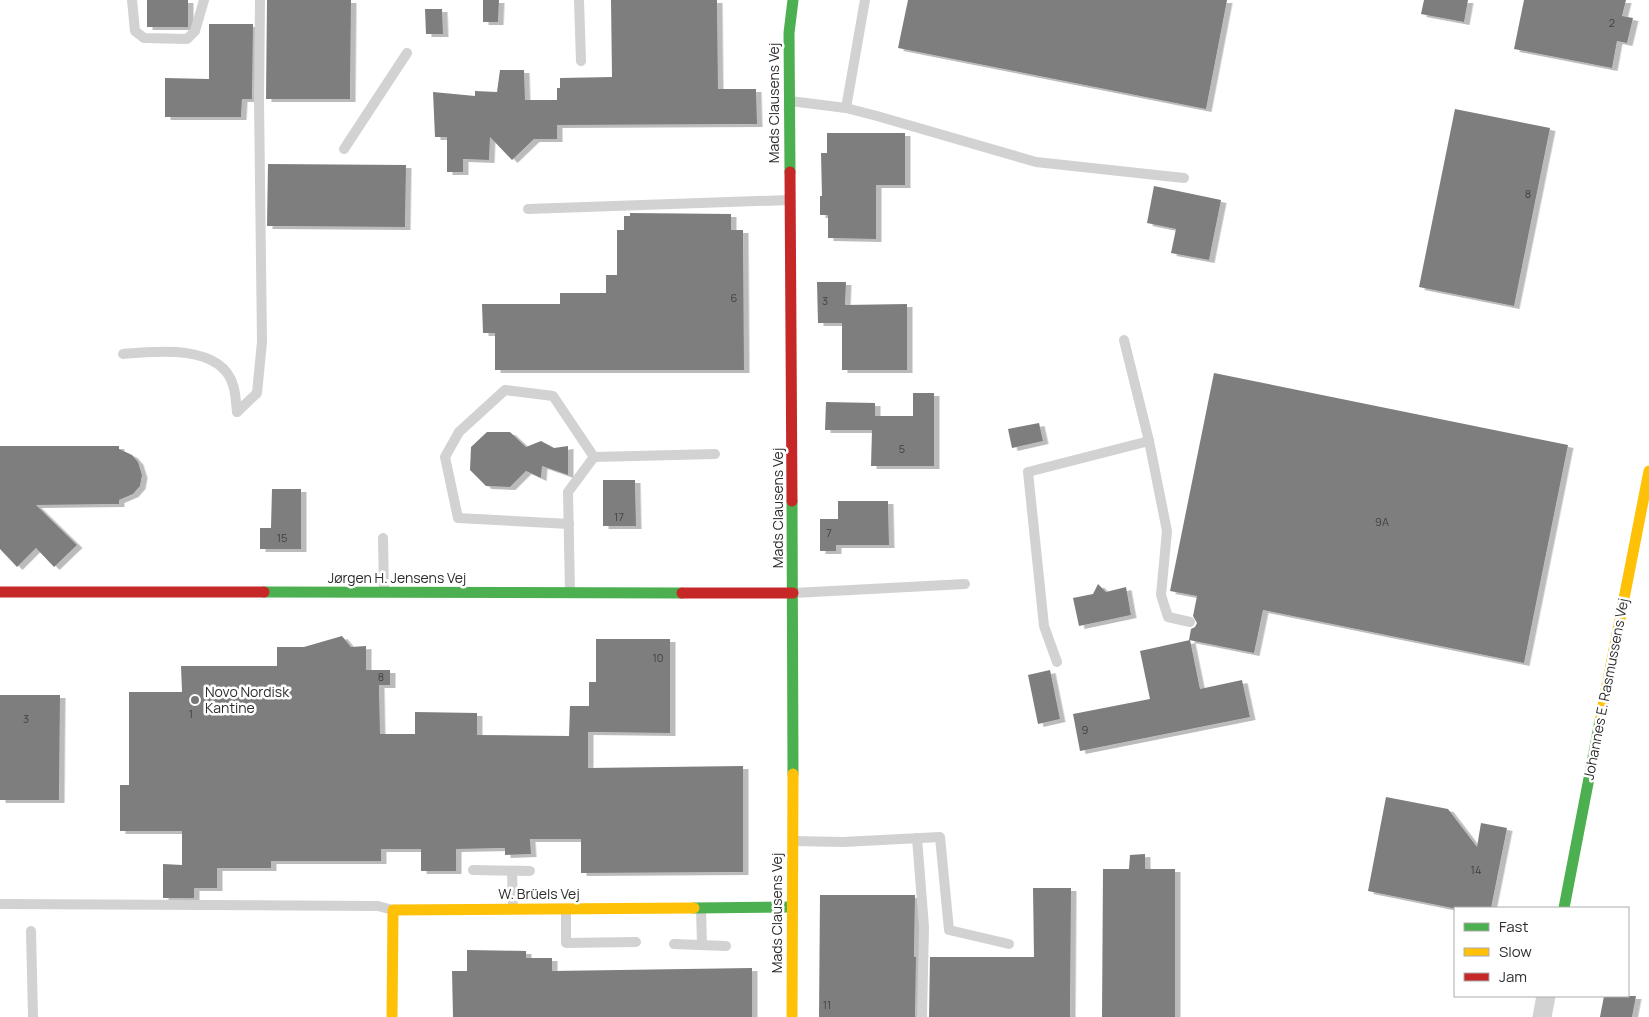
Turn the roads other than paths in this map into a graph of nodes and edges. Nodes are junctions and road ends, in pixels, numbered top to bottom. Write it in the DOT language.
graph roads {
  1 [pos="132,0"];
  2 [pos="204,0"];
  3 [pos="260,0"];
  4 [pos="579,0"];
  5 [pos="793,0"];
  6 [pos="865,0"];
  7 [pos="407,53"];
  8 [pos="581,62"];
  9 [pos="789,101"];
  10 [pos="846,108"];
  11 [pos="344,149"];
  12 [pos="1184,178"];
  13 [pos="790,200"];
  14 [pos="528,209"];
  15 [pos="1124,340"];
  16 [pos="123,354"];
  17 [pos="1149,441"];
  18 [pos="715,454"];
  19 [pos="594,457"];
  20 [pos="1649,471"];
  21 [pos="569,524"];
  22 [pos="383,538"];
  23 [pos="965,584"];
  24 [pos="0,592"];
  25 [pos="384,593"];
  26 [pos="570,593"];
  27 [pos="793,593"];
  28 [pos="1190,622"];
  29 [pos="1057,662"];
  30 [pos="917,838"];
  31 [pos="792,841"];
  32 [pos="472,870"];
  33 [pos="512,871"];
  34 [pos="530,871"];
  35 [pos="0,904"];
  36 [pos="702,907"];
  37 [pos="792,907"];
  38 [pos="1564,907"];
  39 [pos="513,909"];
  40 [pos="566,909"];
  41 [pos="394,910"];
  42 [pos="31,931"];
  43 [pos="636,942"];
  44 [pos="674,944"];
  45 [pos="1009,944"];
  46 [pos="702,945"];
  47 [pos="726,946"];
  48 [pos="1546,997"];
  49 [pos="33,1017"];
  50 [pos="392,1017"];
  51 [pos="792,1017"];
  52 [pos="922,1017"];
  53 [pos="1542,1017"];
  1 -- 2 [label="lane"];
  3 -- 16 [label="lane"];
  4 -- 8 [label="lane"];
  5 -- 9 [label="street, Mads Clausens Vej"];
  6 -- 10 [label="lane"];
  7 -- 11 [label="lane"];
  9 -- 10 [label="lane"];
  9 -- 13 [label="street, Mads Clausens Vej"];
  10 -- 12 [label="lane"];
  13 -- 14 [label="lane"];
  13 -- 27 [label="street, Mads Clausens Vej"];
  15 -- 17 [label="lane"];
  17 -- 28 [label="lane"];
  17 -- 29 [label="lane"];
  18 -- 19 [label="lane"];
  19 -- 21 [label="lane"];
  19 -- 21 [label="lane"];
  20 -- 38 [label="street, Johannes E. Rasmussens Vej"];
  21 -- 26 [label="lane"];
  22 -- 25 [label="lane"];
  23 -- 27 [label="lane"];
  24 -- 25 [label="street, Jørgen H. Jensens Vej"];
  25 -- 26 [label="street, Jørgen H. Jensens Vej"];
  26 -- 27 [label="street, Jørgen H. Jensens Vej"];
  27 -- 31 [label="street, Mads Clausens Vej"];
  30 -- 31 [label="lane"];
  30 -- 45 [label="lane"];
  30 -- 52 [label="lane"];
  31 -- 37 [label="street, Mads Clausens Vej"];
  32 -- 33 [label="lane"];
  33 -- 34 [label="lane"];
  33 -- 39 [label="lane"];
  35 -- 41 [label="lane"];
  36 -- 37 [label="street, W. Brüels Vej"];
  36 -- 40 [label="street, W. Brüels Vej"];
  36 -- 46 [label="lane"];
  37 -- 51 [label="street, Mads Clausens Vej"];
  39 -- 40 [label="street, W. Brüels Vej"];
  39 -- 41 [label="street, W. Brüels Vej"];
  40 -- 43 [label="lane"];
  41 -- 50 [label="street"];
  42 -- 49 [label="lane"];
  44 -- 46 [label="lane"];
  46 -- 47 [label="lane"];
  48 -- 53 [label="street"];
}
